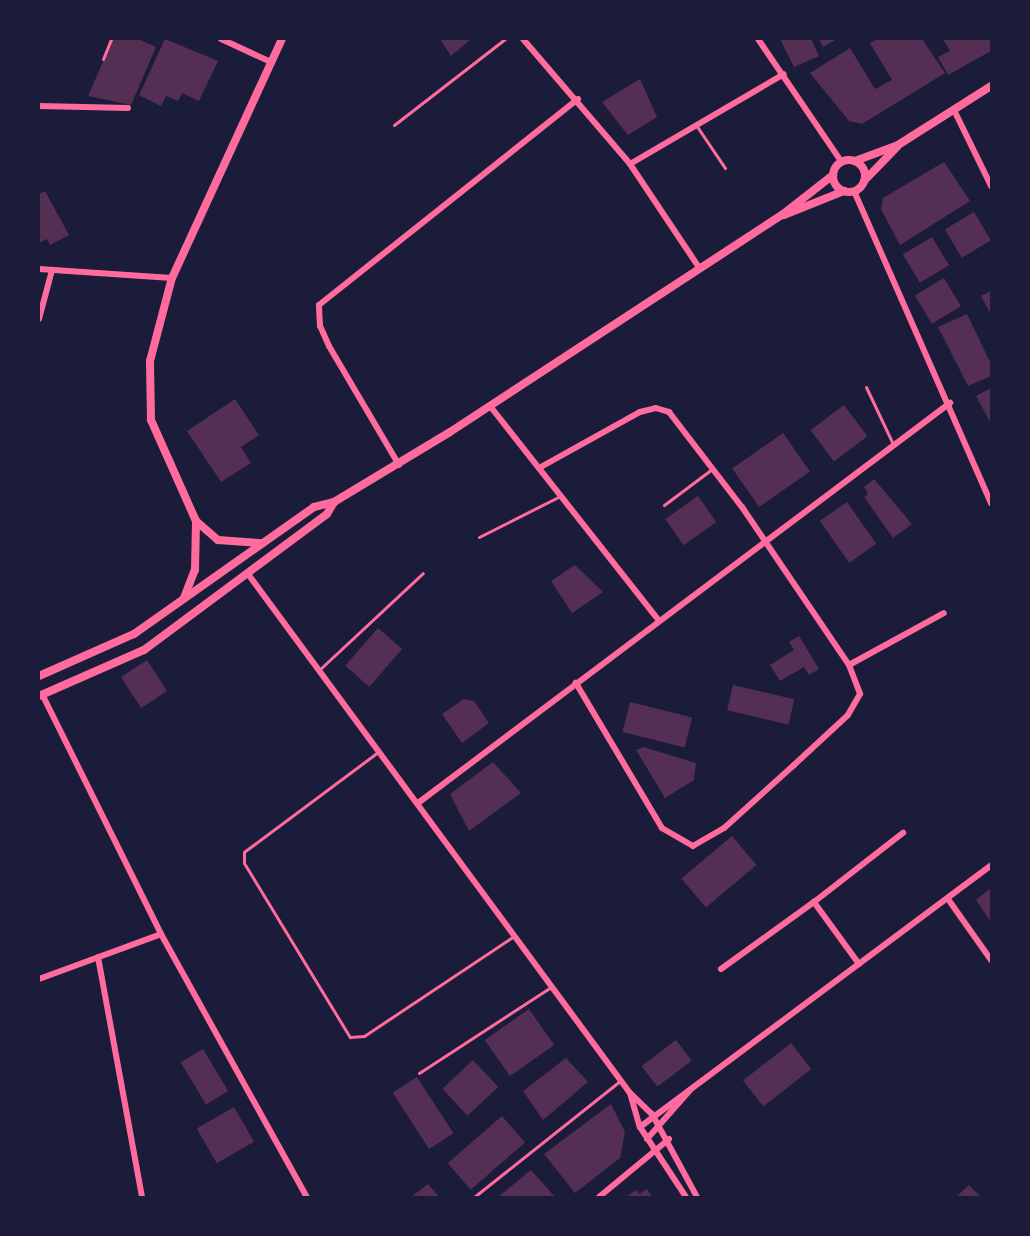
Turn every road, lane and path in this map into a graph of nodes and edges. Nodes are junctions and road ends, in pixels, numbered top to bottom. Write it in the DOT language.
graph roads {
  1 [pos="111,39"];
  2 [pos="221,39"];
  3 [pos="282,39"];
  4 [pos="505,39"];
  5 [pos="523,39"];
  6 [pos="758,39"];
  7 [pos="103,59"];
  8 [pos="271,62"];
  9 [pos="784,74"];
  10 [pos="991,86"];
  11 [pos="578,99"];
  12 [pos="39,106"];
  13 [pos="128,108"];
  14 [pos="954,110"];
  15 [pos="394,125"];
  16 [pos="696,125"];
  17 [pos="898,146"];
  18 [pos="841,161"];
  19 [pos="855,161"];
  20 [pos="630,164"];
  21 [pos="725,168"];
  22 [pos="833,175"];
  23 [pos="864,181"];
  24 [pos="991,186"];
  25 [pos="844,191"];
  26 [pos="854,191"];
  27 [pos="782,215"];
  28 [pos="39,269"];
  29 [pos="700,269"];
  30 [pos="52,270"];
  31 [pos="172,278"];
  32 [pos="39,319"];
  33 [pos="866,387"];
  34 [pos="950,403"];
  35 [pos="490,406"];
  36 [pos="893,444"];
  37 [pos="399,465"];
  38 [pos="539,468"];
  39 [pos="713,468"];
  40 [pos="562,496"];
  41 [pos="334,502"];
  42 [pos="991,503"];
  43 [pos="664,506"];
  44 [pos="196,521"];
  45 [pos="478,537"];
  46 [pos="764,542"];
  47 [pos="261,543"];
  48 [pos="423,573"];
  49 [pos="248,574"];
  50 [pos="183,601"];
  51 [pos="944,613"];
  52 [pos="657,618"];
  53 [pos="849,664"];
  54 [pos="319,670"];
  55 [pos="39,676"];
  56 [pos="576,683"];
  57 [pos="40,692"];
  58 [pos="380,751"];
  59 [pos="418,803"];
  60 [pos="903,833"];
  61 [pos="991,865"];
  62 [pos="948,899"];
  63 [pos="814,902"];
  64 [pos="161,934"];
  65 [pos="514,936"];
  66 [pos="98,957"];
  67 [pos="991,960"];
  68 [pos="860,963"];
  69 [pos="721,969"];
  70 [pos="39,979"];
  71 [pos="551,987"];
  72 [pos="419,1073"];
  73 [pos="621,1079"];
  74 [pos="690,1089"];
  75 [pos="630,1093"];
  76 [pos="652,1114"];
  77 [pos="661,1126"];
  78 [pos="640,1127"];
  79 [pos="647,1139"];
  80 [pos="669,1139"];
  81 [pos="654,1151"];
  82 [pos="304,1196"];
  83 [pos="142,1197"];
  84 [pos="474,1197"];
  85 [pos="599,1197"];
  86 [pos="686,1197"];
  87 [pos="697,1197"];
  1 -- 7 [label="lane"];
  2 -- 8 [label="street"];
  3 -- 8 [label="street"];
  4 -- 15 [label="lane"];
  5 -- 11 [label="street"];
  6 -- 9 [label="street"];
  8 -- 31 [label="street"];
  9 -- 16 [label="street"];
  9 -- 18 [label="street"];
  10 -- 14 [label="street"];
  11 -- 20 [label="street"];
  11 -- 37 [label="street"];
  12 -- 13 [label="street"];
  14 -- 17 [label="street"];
  14 -- 24 [label="street"];
  16 -- 20 [label="street"];
  16 -- 21 [label="lane"];
  17 -- 19 [label="street"];
  17 -- 23 [label="street"];
  18 -- 19 [label="street"];
  18 -- 22 [label="street"];
  19 -- 23 [label="street"];
  20 -- 29 [label="street"];
  22 -- 25 [label="street"];
  22 -- 27 [label="street"];
  23 -- 26 [label="street"];
  25 -- 26 [label="street"];
  25 -- 27 [label="street"];
  26 -- 34 [label="street"];
  27 -- 29 [label="street"];
  28 -- 30 [label="street"];
  29 -- 35 [label="street"];
  30 -- 31 [label="street"];
  30 -- 32 [label="street"];
  31 -- 44 [label="street"];
  33 -- 36 [label="lane"];
  34 -- 36 [label="street"];
  34 -- 42 [label="street"];
  35 -- 37 [label="street"];
  35 -- 38 [label="street"];
  36 -- 46 [label="street"];
  37 -- 41 [label="street"];
  38 -- 39 [label="street"];
  38 -- 40 [label="street"];
  39 -- 43 [label="lane"];
  39 -- 46 [label="street"];
  40 -- 45 [label="lane"];
  40 -- 52 [label="street"];
  41 -- 47 [label="street"];
  41 -- 49 [label="street"];
  44 -- 47 [label="street"];
  44 -- 50 [label="street"];
  46 -- 52 [label="street"];
  46 -- 53 [label="street"];
  47 -- 50 [label="street"];
  48 -- 54 [label="lane"];
  49 -- 54 [label="street"];
  49 -- 57 [label="street"];
  50 -- 55 [label="street"];
  51 -- 53 [label="street"];
  52 -- 56 [label="street"];
  53 -- 56 [label="street"];
  54 -- 58 [label="street"];
  56 -- 59 [label="street"];
  57 -- 64 [label="street"];
  58 -- 59 [label="street"];
  58 -- 65 [label="lane"];
  59 -- 65 [label="street"];
  60 -- 63 [label="street"];
  61 -- 62 [label="street"];
  62 -- 67 [label="street"];
  62 -- 68 [label="street"];
  63 -- 68 [label="street"];
  63 -- 69 [label="street"];
  64 -- 66 [label="street"];
  64 -- 82 [label="street"];
  65 -- 71 [label="street"];
  66 -- 70 [label="street"];
  66 -- 83 [label="street"];
  68 -- 74 [label="street"];
  71 -- 72 [label="lane"];
  71 -- 73 [label="street"];
  73 -- 75 [label="street"];
  73 -- 84 [label="lane"];
  74 -- 76 [label="street"];
  74 -- 77 [label="street"];
  75 -- 76 [label="street"];
  75 -- 78 [label="street"];
  76 -- 77 [label="street"];
  76 -- 78 [label="street"];
  77 -- 79 [label="street"];
  77 -- 80 [label="street"];
  78 -- 79 [label="street"];
  79 -- 81 [label="street"];
  80 -- 81 [label="street"];
  80 -- 87 [label="street"];
  81 -- 85 [label="street"];
  81 -- 86 [label="street"];
}
